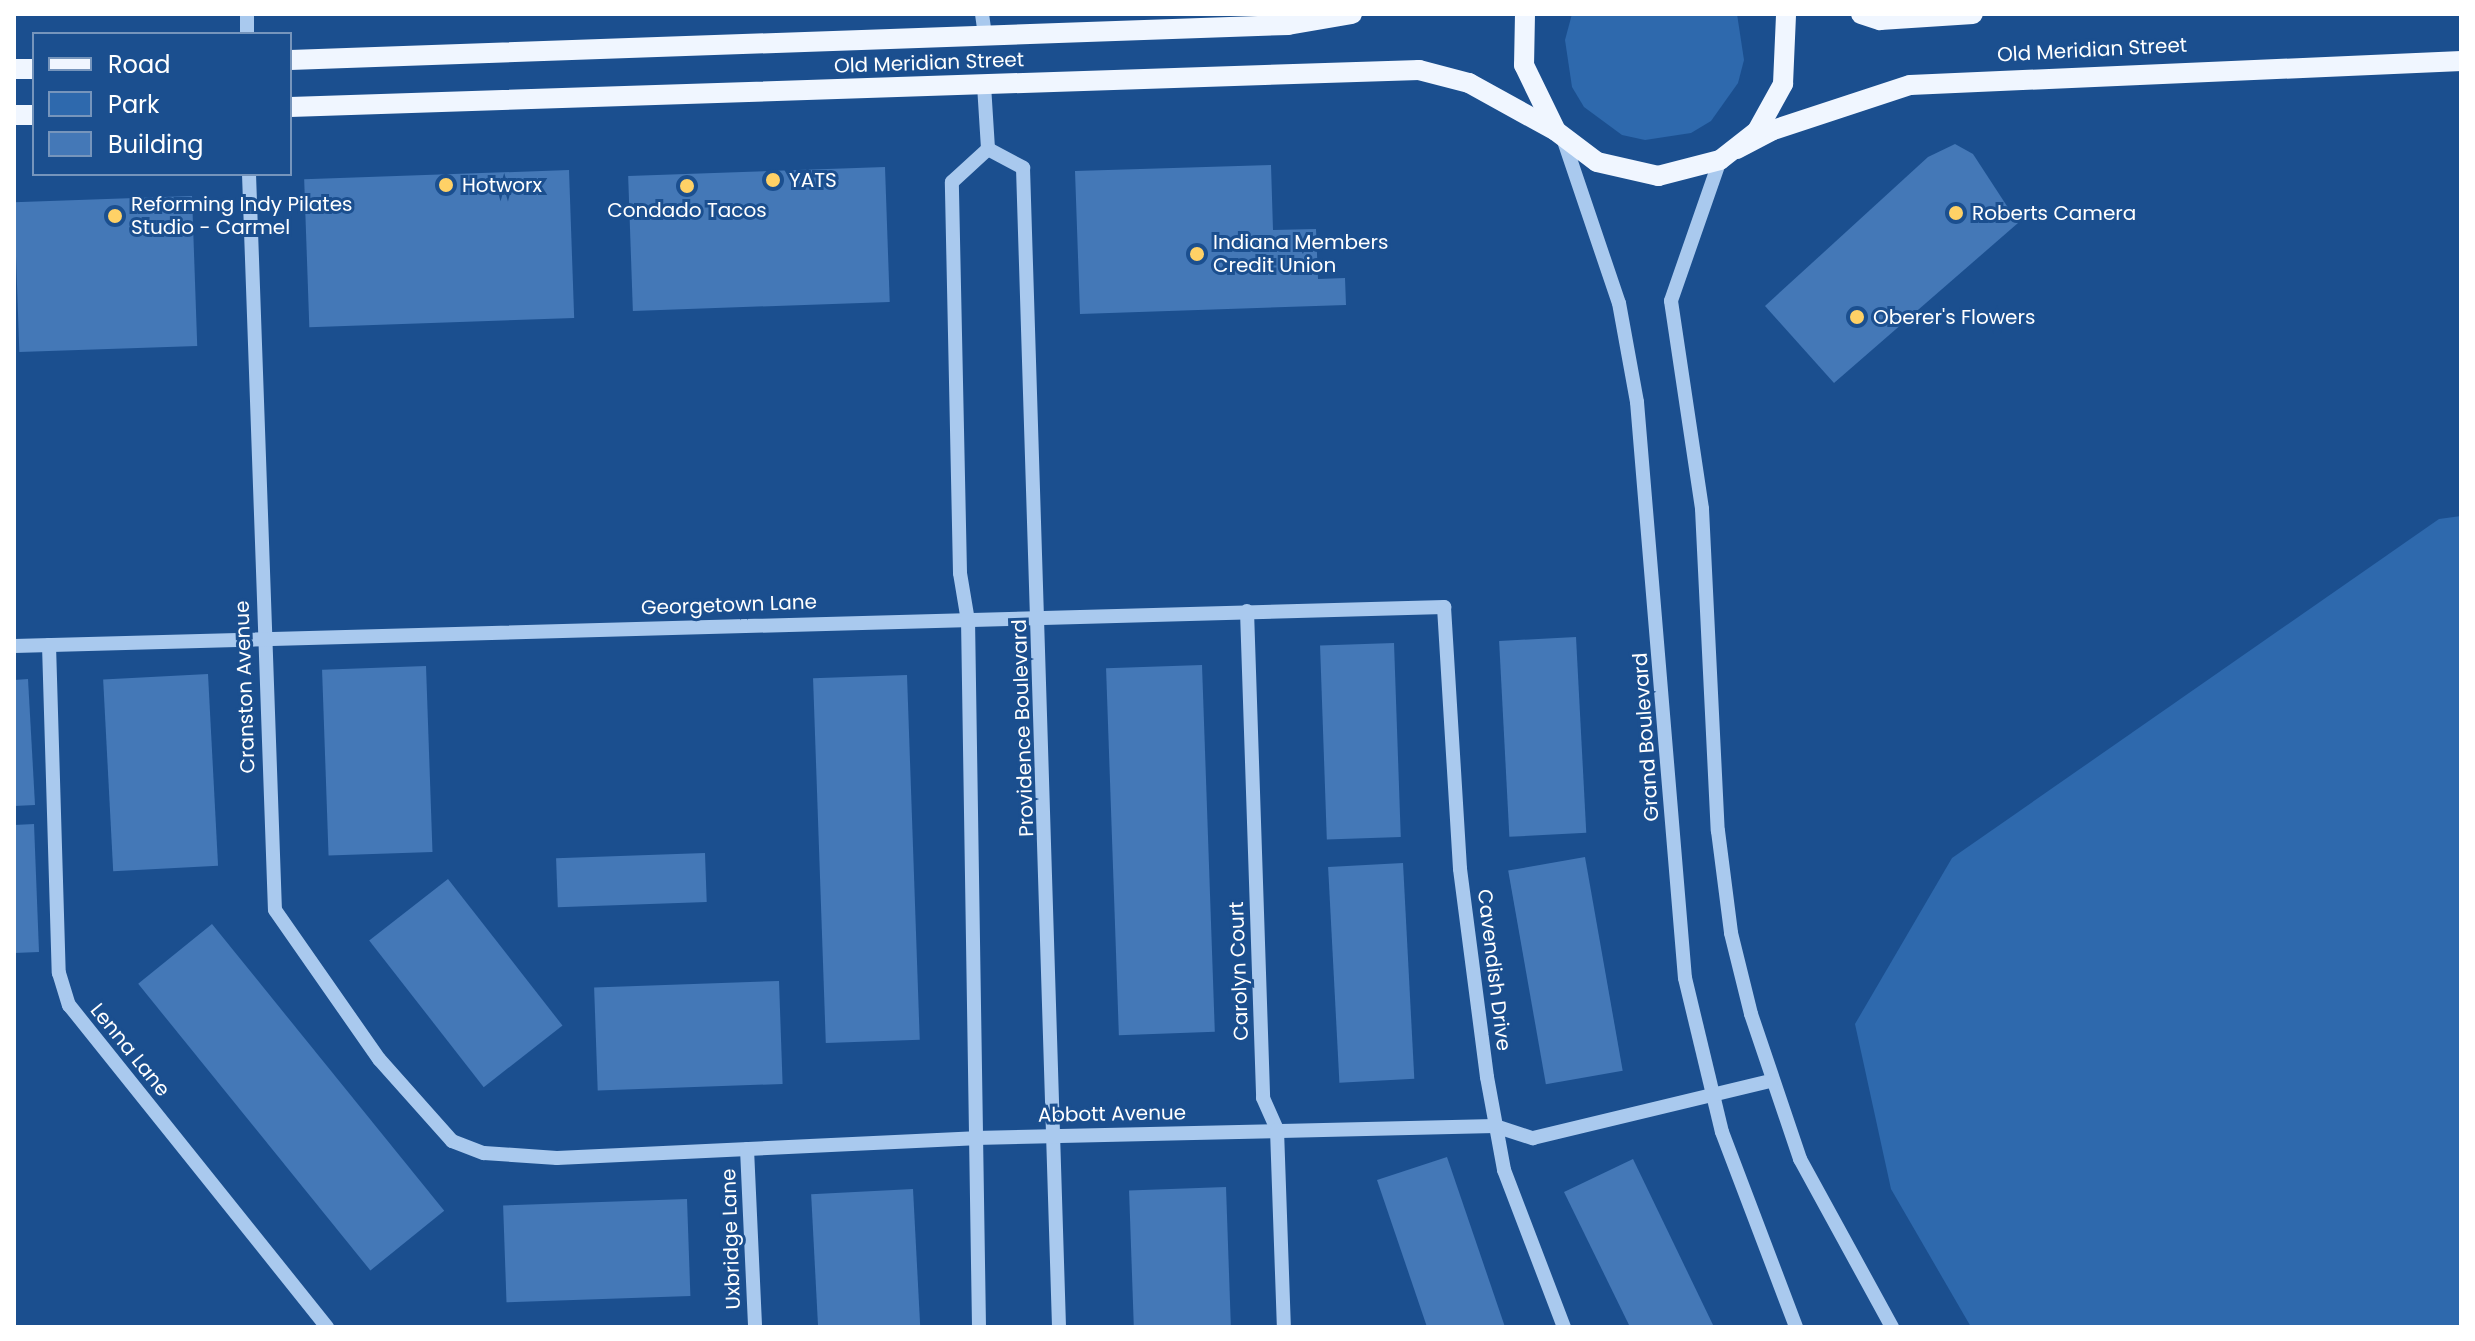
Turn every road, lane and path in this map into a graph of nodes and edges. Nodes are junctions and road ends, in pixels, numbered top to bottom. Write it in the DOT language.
graph roads {
  1 [pos="982,14"];
  2 [pos="1352,14"];
  3 [pos="1525,14"];
  4 [pos="1786,14"];
  5 [pos="1861,14"];
  6 [pos="1973,14"];
  7 [pos="985,36"];
  8 [pos="292,60"];
  9 [pos="2461,61"];
  10 [pos="984,85"];
  11 [pos="292,107"];
  12 [pos="1559,134"];
  13 [pos="988,149"];
  14 [pos="1728,154"];
  15 [pos="249,176"];
  16 [pos="1444,607"];
  17 [pos="1247,611"];
  18 [pos="1040,619"];
  19 [pos="968,621"];
  20 [pos="263,637"];
  21 [pos="49,645"];
  22 [pos="14,646"];
  23 [pos="1771,1081"];
  24 [pos="1713,1094"];
  25 [pos="1495,1126"];
  26 [pos="1277,1130"];
  27 [pos="1054,1135"];
  28 [pos="449,1138"];
  29 [pos="975,1138"];
  30 [pos="747,1149"];
  31 [pos="327,1327"];
  32 [pos="755,1327"];
  33 [pos="979,1327"];
  34 [pos="1059,1327"];
  35 [pos="1284,1327"];
  36 [pos="1564,1327"];
  37 [pos="1796,1327"];
  38 [pos="1892,1327"];
  1 -- 7 [label="street"];
  2 -- 7 [label="main road, Old Meridian Street"];
  3 -- 12 [label="main road"];
  4 -- 14 [label="main road"];
  5 -- 6 [label="main road"];
  7 -- 8 [label="main road, Old Meridian Street"];
  9 -- 14 [label="main road, Old Meridian Street"];
  10 -- 11 [label="main road, Old Meridian Street"];
  10 -- 12 [label="main road, Old Meridian Street"];
  10 -- 13 [label="street"];
  12 -- 14 [label="main road, Old Meridian Street"];
  12 -- 24 [label="street, Grand Boulevard"];
  13 -- 18 [label="street, Providence Boulevard"];
  13 -- 19 [label="street"];
  14 -- 23 [label="street"];
  15 -- 20 [label="street, Cranston Avenue"];
  16 -- 17 [label="street, Georgetown Lane"];
  16 -- 25 [label="street, Cavendish Drive"];
  17 -- 18 [label="street, Georgetown Lane"];
  17 -- 26 [label="street, Carolyn Court"];
  18 -- 19 [label="street, Georgetown Lane"];
  18 -- 27 [label="street, Providence Boulevard"];
  19 -- 20 [label="street, Georgetown Lane"];
  19 -- 29 [label="street"];
  20 -- 21 [label="street, Georgetown Lane"];
  20 -- 28 [label="street, Cranston Avenue"];
  21 -- 22 [label="street, Georgetown Lane"];
  21 -- 31 [label="street, Lenna Lane"];
  23 -- 24 [label="street, Abbott Avenue"];
  23 -- 38 [label="street"];
  24 -- 25 [label="street, Abbott Avenue"];
  24 -- 37 [label="street, Grand Boulevard"];
  25 -- 26 [label="street, Abbott Avenue"];
  25 -- 36 [label="street, Cavendish Drive"];
  26 -- 27 [label="street, Abbott Avenue"];
  26 -- 35 [label="street, Carolyn Court"];
  27 -- 29 [label="street, Abbott Avenue"];
  27 -- 34 [label="street, Providence Boulevard"];
  28 -- 30 [label="street, Abbott Avenue"];
  29 -- 30 [label="street, Abbott Avenue"];
  29 -- 33 [label="street"];
  30 -- 32 [label="street, Uxbridge Lane"];
}
